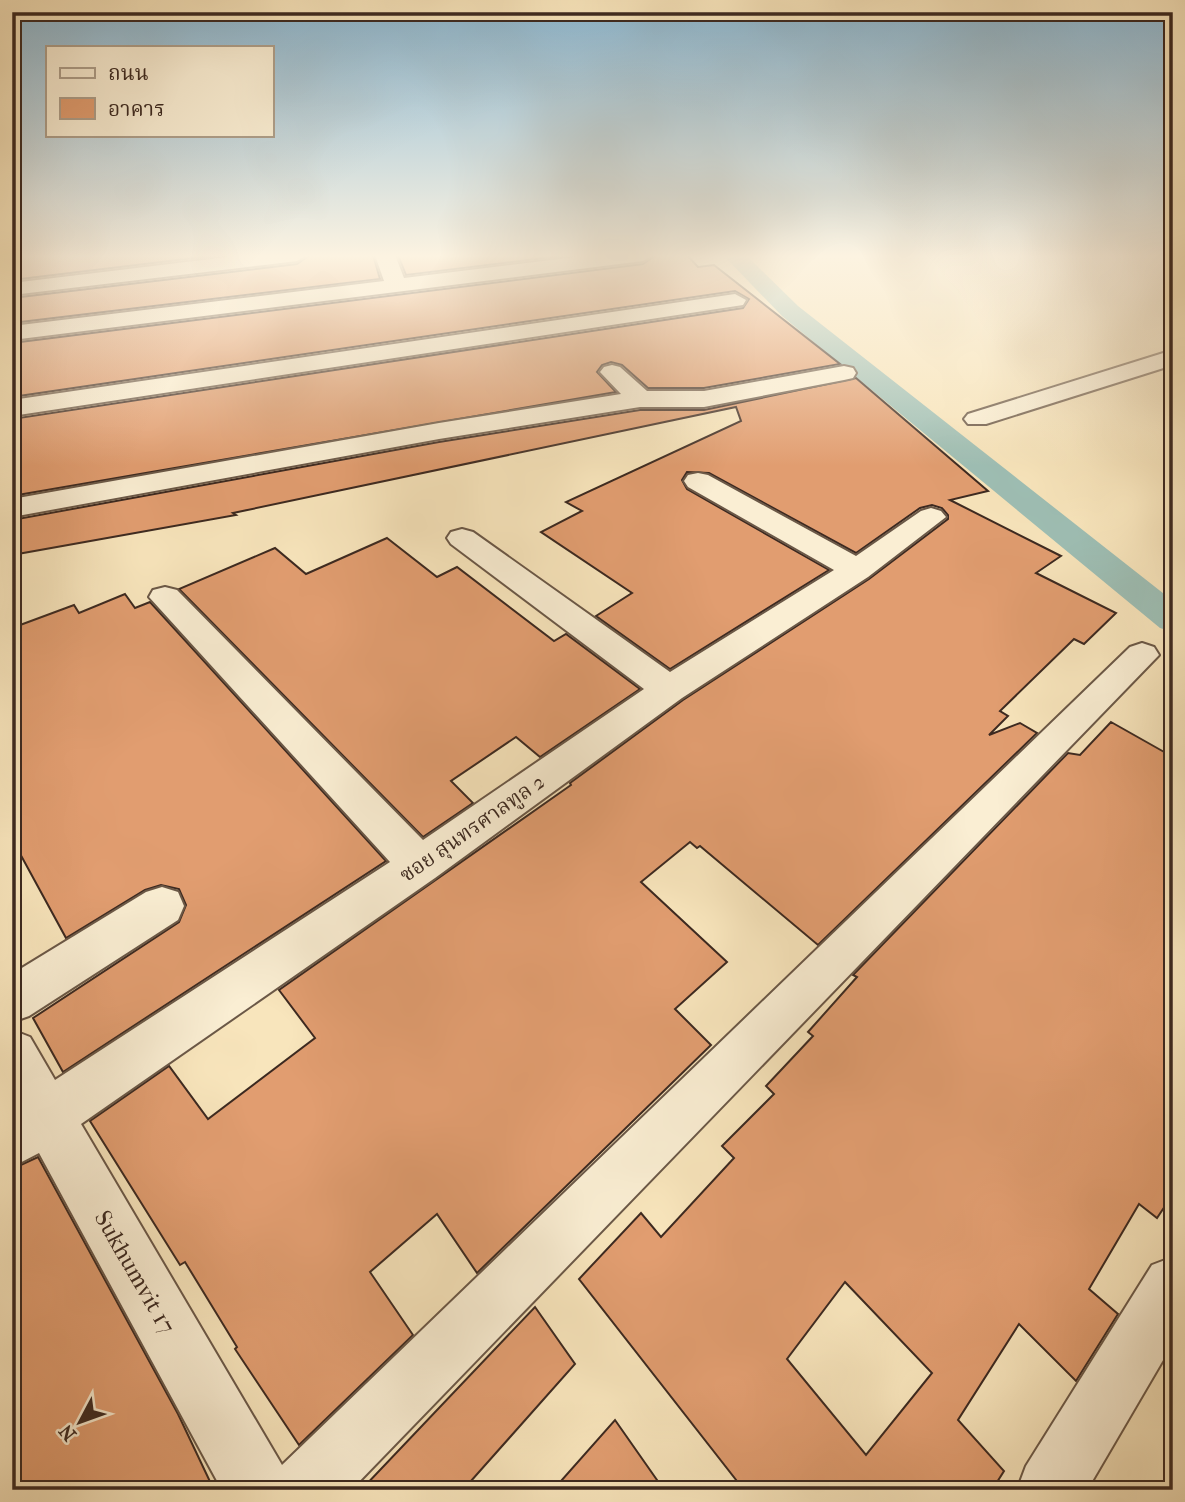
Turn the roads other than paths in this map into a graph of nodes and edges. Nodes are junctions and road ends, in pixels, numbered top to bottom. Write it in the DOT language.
graph roads {
  1 [pos="77,325"];
  2 [pos="567,325"];
  3 [pos="12,333"];
  4 [pos="1173,357"];
  5 [pos="612,372"];
  6 [pos="844,373"];
  7 [pos="640,399"];
  8 [pos="12,408"];
  9 [pos="977,419"];
  10 [pos="698,481"];
  11 [pos="12,508"];
  12 [pos="932,517"];
  13 [pos="462,538"];
  14 [pos="857,570"];
  15 [pos="165,597"];
  16 [pos="1142,655"];
  17 [pos="669,689"];
  18 [pos="420,864"];
  19 [pos="162,906"];
  20 [pos="12,1000"];
  21 [pos="12,1054"];
  22 [pos="30,1128"];
  23 [pos="1173,1286"];
  24 [pos="259,1490"];
  25 [pos="304,1490"];
  26 [pos="1050,1490"];
  1 -- 3 [label="street"];
  2 -- 8 [label="street"];
  4 -- 9 [label="street"];
  5 -- 7 [label="street"];
  6 -- 7 [label="street"];
  7 -- 11 [label="street"];
  10 -- 14 [label="street"];
  12 -- 14 [label="street, ซอย สุนทรศาลทูล 2"];
  13 -- 17 [label="street"];
  14 -- 17 [label="street, ซอย สุนทรศาลทูล 2"];
  15 -- 18 [label="street"];
  16 -- 25 [label="street"];
  17 -- 18 [label="street, ซอย สุนทรศาลทูล 2"];
  18 -- 22 [label="street, ซอย สุนทรศาลทูล 2"];
  19 -- 20 [label="street"];
  21 -- 22 [label="street, Sukhumvit 17"];
  22 -- 24 [label="street, Sukhumvit 17"];
  23 -- 26 [label="street"];
}
